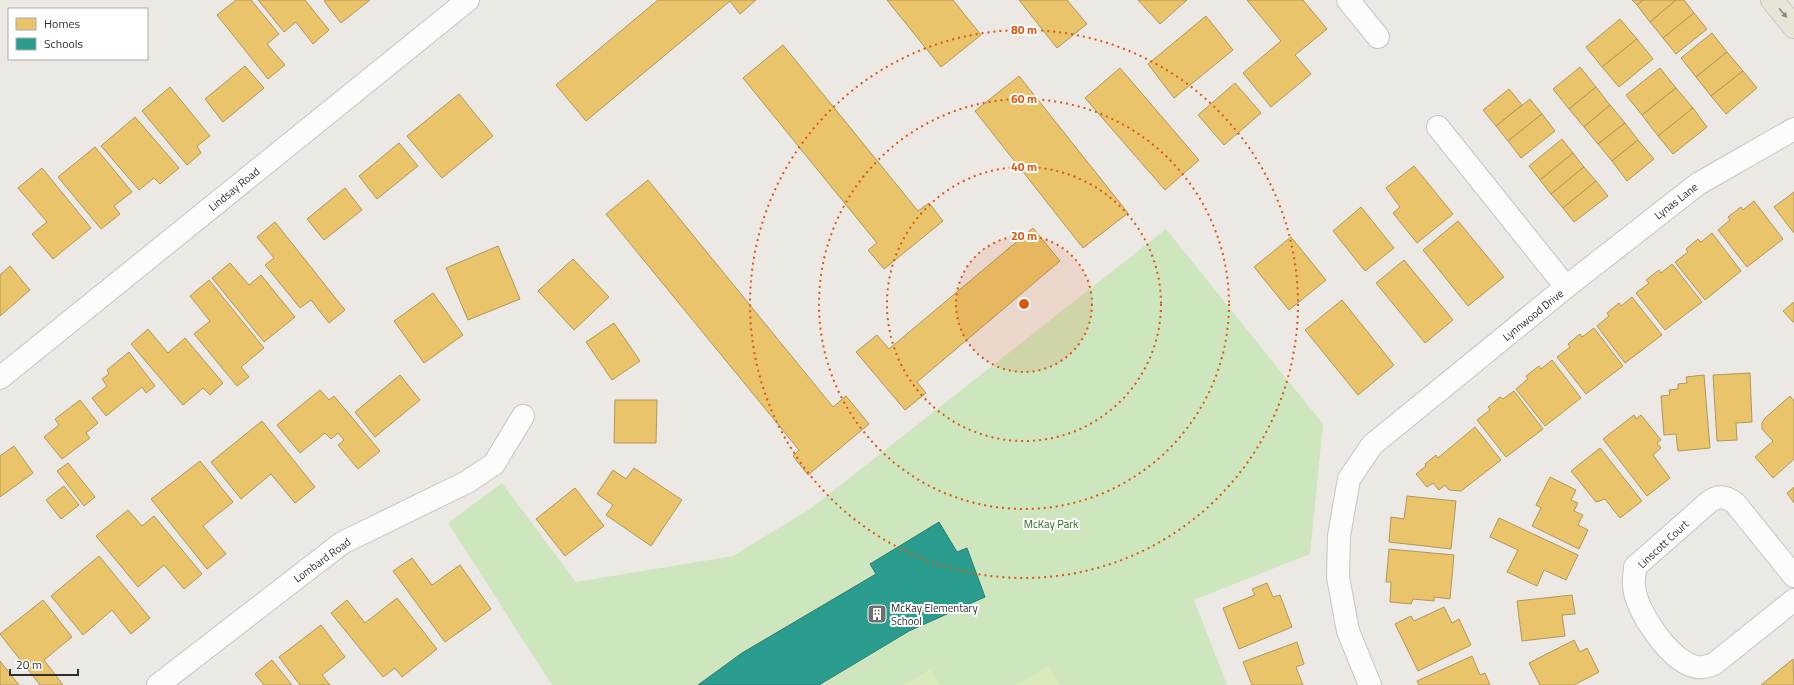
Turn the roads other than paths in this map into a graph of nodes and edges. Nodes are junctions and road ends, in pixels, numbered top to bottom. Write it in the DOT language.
graph roads {
  1 [pos="468,0"];
  2 [pos="1348,0"];
  3 [pos="1772,0"];
  4 [pos="1794,26"];
  5 [pos="1378,37"];
  6 [pos="1438,127"];
  7 [pos="1794,129"];
  8 [pos="1566,287"];
  9 [pos="0,378"];
  10 [pos="523,416"];
  11 [pos="1794,576"];
  12 [pos="1794,600"];
  13 [pos="158,685"];
  14 [pos="1370,685"];
  1 -- 9 [label="street, Lindsay Road"];
  2 -- 5 [label="street"];
  3 -- 4 [label="main road, one-way"];
  6 -- 8 [label="street, Lynnwood Drive"];
  7 -- 8 [label="street, Lynas Lane"];
  8 -- 14 [label="street, Lynnwood Drive"];
  10 -- 13 [label="street, Lombard Road"];
  11 -- 12 [label="street, Linscott Court"];
}
